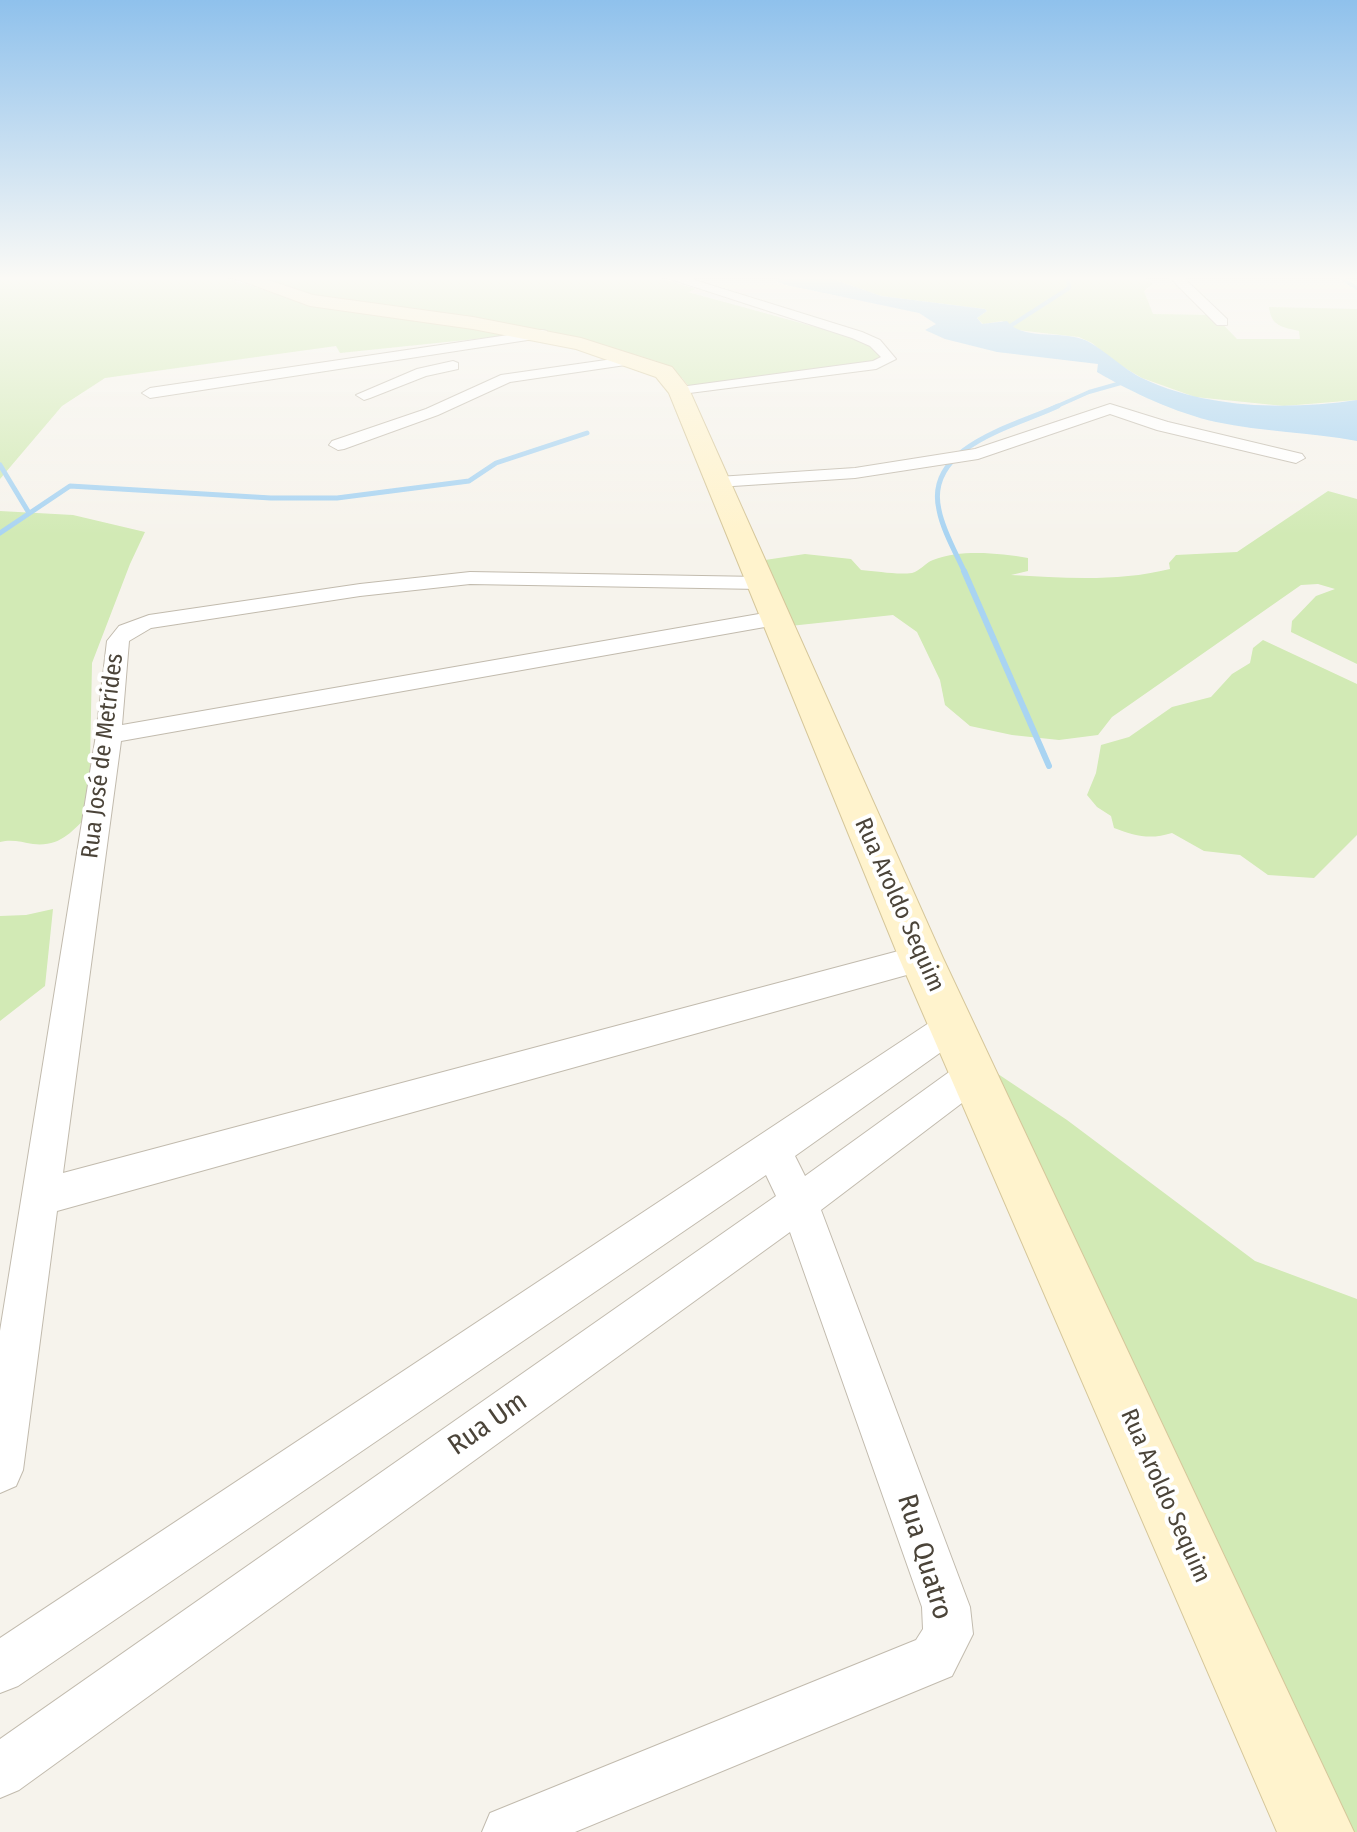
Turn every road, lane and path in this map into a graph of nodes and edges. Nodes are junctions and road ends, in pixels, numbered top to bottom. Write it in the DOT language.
graph roads {
  1 [pos="388,363"];
  2 [pos="466,363"];
  3 [pos="611,363"];
  4 [pos="643,363"];
  5 [pos="879,363"];
  6 [pos="680,392"];
  7 [pos="150,393"];
  8 [pos="364,395"];
  9 [pos="338,445"];
  10 [pos="1296,458"];
  11 [pos="718,482"];
  12 [pos="768,600"];
  13 [pos="109,735"];
  14 [pos="921,958"];
  15 [pos="953,1025"];
  16 [pos="975,1073"];
  17 [pos="773,1150"];
  18 [pos="40,1197"];
  19 [pos="799,1203"];
  20 [pos="0,1470"];
  21 [pos="0,1668"];
  22 [pos="0,1771"];
  23 [pos="509,1832"];
  24 [pos="1316,1832"];
  1 -- 7 [label="street"];
  2 -- 8 [label="street"];
  3 -- 9 [label="street"];
  4 -- 6 [label="street, Rua Aroldo Sequim"];
  5 -- 6 [label="street"];
  6 -- 11 [label="street, Rua Aroldo Sequim"];
  10 -- 11 [label="street"];
  11 -- 12 [label="street, Rua Aroldo Sequim"];
  12 -- 13 [label="street"];
  12 -- 13 [label="street, Rua José de Metrides"];
  12 -- 14 [label="street, Rua Aroldo Sequim"];
  13 -- 18 [label="street, Rua José de Metrides"];
  14 -- 15 [label="street, Rua Aroldo Sequim"];
  14 -- 18 [label="street"];
  15 -- 16 [label="street, Rua Aroldo Sequim"];
  15 -- 17 [label="street"];
  16 -- 19 [label="street, Rua Um"];
  16 -- 24 [label="street, Rua Aroldo Sequim"];
  17 -- 19 [label="street, Rua Quatro"];
  17 -- 21 [label="street"];
  18 -- 20 [label="street, Rua José de Metrides"];
  19 -- 22 [label="street, Rua Um"];
  19 -- 23 [label="street, Rua Quatro"];
}
